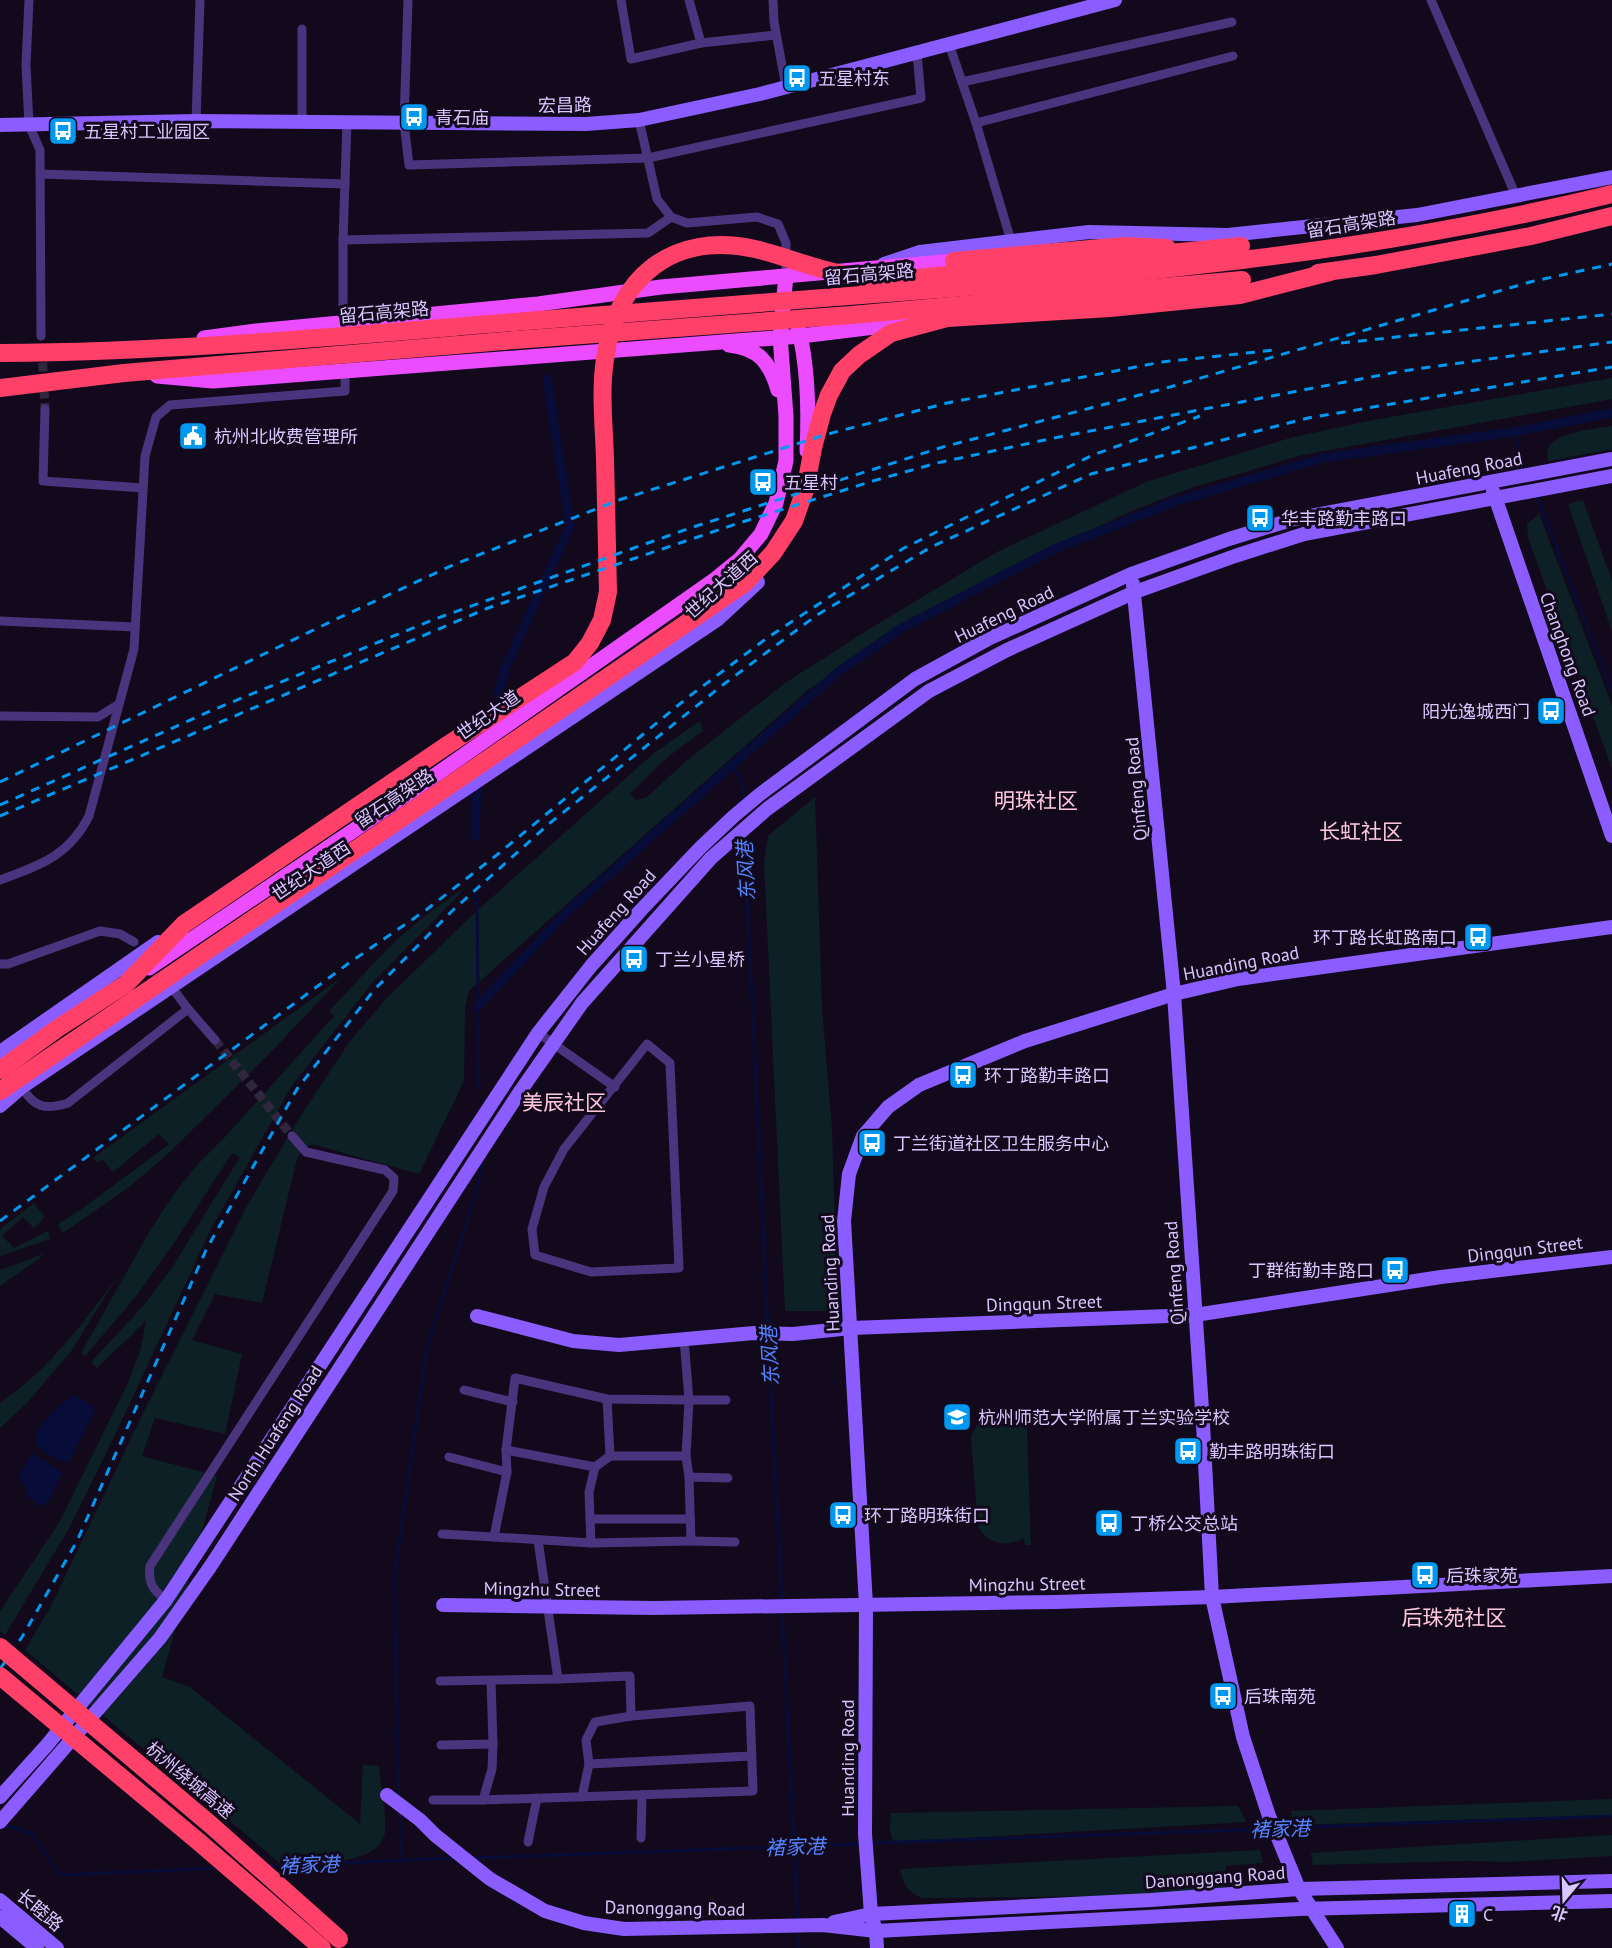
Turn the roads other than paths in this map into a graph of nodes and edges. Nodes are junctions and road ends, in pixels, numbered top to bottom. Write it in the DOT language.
graph roads {
  1 [pos="29,0"];
  2 [pos="200,0"];
  3 [pos="408,0"];
  4 [pos="621,0"];
  5 [pos="689,0"];
  6 [pos="773,0"];
  7 [pos="1115,0"];
  8 [pos="1431,0"];
  9 [pos="1232,22"];
  10 [pos="302,29"];
  11 [pos="776,35"];
  12 [pos="701,43"];
  13 [pos="949,44"];
  14 [pos="917,53"];
  15 [pos="1233,56"];
  16 [pos="962,82"];
  17 [pos="786,87"];
  18 [pos="639,120"];
  19 [pos="196,121"];
  20 [pos="302,122"];
  21 [pos="347,122"];
  22 [pos="404,123"];
  23 [pos="976,123"];
  24 [pos="0,125"];
  25 [pos="29,125"];
  26 [pos="648,158"];
  27 [pos="40,174"];
  28 [pos="1612,177"];
  29 [pos="345,184"];
  30 [pos="1612,194"];
  31 [pos="1516,196"];
  32 [pos="1612,216"];
  33 [pos="671,217"];
  34 [pos="343,240"];
  35 [pos="1011,241"];
  36 [pos="1201,250"];
  37 [pos="1241,253"];
  38 [pos="954,261"];
  39 [pos="872,267"];
  40 [pos="1330,272"];
  41 [pos="786,276"];
  42 [pos="344,306"];
  43 [pos="947,318"];
  44 [pos="514,331"];
  45 [pos="41,336"];
  46 [pos="780,336"];
  47 [pos="801,336"];
  48 [pos="701,343"];
  49 [pos="123,350"];
  50 [pos="0,353"];
  51 [pos="124,373"];
  52 [pos="345,379"];
  53 [pos="0,388"];
  54 [pos="45,409"];
  55 [pos="786,416"];
  56 [pos="1612,459"];
  57 [pos="1612,476"];
  58 [pos="1490,483"];
  59 [pos="143,488"];
  60 [pos="805,490"];
  61 [pos="1495,499"];
  62 [pos="794,521"];
  63 [pos="1131,574"];
  64 [pos="1135,592"];
  65 [pos="0,621"];
  66 [pos="135,627"];
  67 [pos="119,704"];
  68 [pos="0,716"];
  69 [pos="1612,836"];
  70 [pos="0,880"];
  71 [pos="273,884"];
  72 [pos="222,898"];
  73 [pos="184,924"];
  74 [pos="1612,927"];
  75 [pos="134,942"];
  76 [pos="0,964"];
  77 [pos="126,984"];
  78 [pos="176,993"];
  79 [pos="1174,994"];
  80 [pos="188,1010"];
  81 [pos="538,1033"];
  82 [pos="215,1040"];
  83 [pos="553,1044"];
  84 [pos="0,1052"];
  85 [pos="0,1070"];
  86 [pos="615,1087"];
  87 [pos="22,1088"];
  88 [pos="0,1091"];
  89 [pos="0,1104"];
  90 [pos="292,1136"];
  91 [pos="1612,1257"];
  92 [pos="1195,1315"];
  93 [pos="477,1316"];
  94 [pos="850,1328"];
  95 [pos="684,1339"];
  96 [pos="464,1390"];
  97 [pos="608,1399"];
  98 [pos="689,1400"];
  99 [pos="726,1400"];
  100 [pos="513,1402"];
  101 [pos="506,1450"];
  102 [pos="610,1456"];
  103 [pos="686,1456"];
  104 [pos="449,1457"];
  105 [pos="595,1467"];
  106 [pos="507,1472"];
  107 [pos="689,1477"];
  108 [pos="728,1478"];
  109 [pos="690,1519"];
  110 [pos="590,1520"];
  111 [pos="442,1534"];
  112 [pos="494,1538"];
  113 [pos="538,1540"];
  114 [pos="691,1541"];
  115 [pos="735,1542"];
  116 [pos="591,1543"];
  117 [pos="1612,1576"];
  118 [pos="1212,1597"];
  119 [pos="166,1600"];
  120 [pos="443,1605"];
  121 [pos="866,1605"];
  122 [pos="547,1607"];
  123 [pos="0,1647"];
  124 [pos="0,1676"];
  125 [pos="558,1679"];
  126 [pos="440,1681"];
  127 [pos="491,1681"];
  128 [pos="631,1716"];
  129 [pos="493,1744"];
  130 [pos="441,1745"];
  131 [pos="751,1756"];
  132 [pos="589,1764"];
  133 [pos="642,1795"];
  134 [pos="389,1796"];
  135 [pos="0,1797"];
  136 [pos="582,1797"];
  137 [pos="537,1798"];
  138 [pos="434,1800"];
  139 [pos="483,1800"];
  140 [pos="4,1818"];
  141 [pos="641,1838"];
  142 [pos="528,1842"];
  143 [pos="1612,1881"];
  144 [pos="1299,1889"];
  145 [pos="0,1900"];
  146 [pos="1612,1901"];
  147 [pos="1310,1909"];
  148 [pos="871,1914"];
  149 [pos="0,1917"];
  150 [pos="823,1925"];
  151 [pos="876,1931"];
  152 [pos="344,1943"];
  153 [pos="37,1948"];
  154 [pos="57,1948"];
  155 [pos="322,1948"];
  156 [pos="877,1948"];
  157 [pos="1337,1948"];
  1 -- 25 [label="street"];
  2 -- 19 [label="street"];
  3 -- 22 [label="street"];
  4 -- 12 [label="street"];
  5 -- 12 [label="street"];
  6 -- 11 [label="street"];
  7 -- 13 [label="main road, 宏昌路"];
  8 -- 31 [label="street"];
  9 -- 16 [label="street"];
  10 -- 20 [label="street"];
  11 -- 12 [label="street"];
  11 -- 17 [label="street"];
  13 -- 14 [label="main road, 宏昌路"];
  13 -- 16 [label="street"];
  14 -- 17 [label="main road, 宏昌路"];
  14 -- 26 [label="street"];
  15 -- 23 [label="street"];
  16 -- 23 [label="street"];
  17 -- 18 [label="main road, 宏昌路"];
  18 -- 22 [label="main road, 宏昌路"];
  18 -- 26 [label="street"];
  19 -- 20 [label="main road, 宏昌路"];
  19 -- 25 [label="main road, 宏昌路"];
  20 -- 21 [label="main road, 宏昌路"];
  21 -- 22 [label="main road, 宏昌路"];
  21 -- 29 [label="street"];
  22 -- 26 [label="street"];
  23 -- 35 [label="street"];
  24 -- 25 [label="main road, 宏昌路"];
  25 -- 27 [label="street"];
  26 -- 33 [label="street"];
  27 -- 29 [label="street"];
  27 -- 45 [label="street"];
  28 -- 31 [label="main road"];
  29 -- 34 [label="street"];
  30 -- 37 [label="highway, 留石高架路"];
  31 -- 35 [label="main road"];
  32 -- 40 [label="highway, 留石高架路"];
  33 -- 34 [label="street"];
  33 -- 41 [label="street"];
  34 -- 42 [label="street"];
  35 -- 39 [label="main road"];
  36 -- 37 [label="highway, bridge"];
  36 -- 38 [label="highway, bridge"];
  36 -- 72 [label="highway, bridge"];
  37 -- 44 [label="highway, 留石高架路, bridge"];
  38 -- 39 [label="main road"];
  39 -- 41 [label="main road"];
  40 -- 43 [label="highway, 留石高架路"];
  40 -- 44 [label="highway, 留石高架路, bridge"];
  41 -- 46 [label="main road"];
  41 -- 47 [label="main road"];
  41 -- 49 [label="main road"];
  43 -- 47 [label="main road"];
  43 -- 60 [label="highway, 留石高架路"];
  44 -- 49 [label="highway, 留石高架路"];
  44 -- 51 [label="highway, 留石高架路"];
  46 -- 47 [label="main road"];
  46 -- 48 [label="main road"];
  46 -- 55 [label="main road"];
  47 -- 60 [label="main road"];
  48 -- 51 [label="main road"];
  48 -- 55 [label="main road"];
  49 -- 50 [label="highway, 留石高架路"];
  51 -- 53 [label="highway, 留石高架路"];
  52 -- 59 [label="street"];
  54 -- 59 [label="street"];
  55 -- 71 [label="main road, 世纪大道"];
  56 -- 58 [label="main road, Huafeng Road"];
  57 -- 61 [label="main road, Huafeng Road"];
  58 -- 61 [label="main road, Changhong Road"];
  58 -- 63 [label="main road, Huafeng Road"];
  59 -- 66 [label="street"];
  60 -- 62 [label="highway, 留石高架路"];
  61 -- 64 [label="main road, Huafeng Road"];
  61 -- 69 [label="main road, Changhong Road"];
  62 -- 87 [label="main road, 世纪大道西"];
  62 -- 88 [label="highway, 留石高架路"];
  63 -- 64 [label="main road, Qinfeng Road"];
  63 -- 81 [label="main road, Huafeng Road"];
  64 -- 79 [label="main road, Qinfeng Road"];
  64 -- 83 [label="main road, Huafeng Road"];
  65 -- 66 [label="street"];
  66 -- 67 [label="street"];
  67 -- 68 [label="street"];
  67 -- 70 [label="street"];
  71 -- 72 [label="main road"];
  71 -- 77 [label="main road, 世纪大道"];
  72 -- 73 [label="highway"];
  73 -- 77 [label="highway"];
  73 -- 84 [label="main road"];
  74 -- 79 [label="main road, Huanding Road"];
  75 -- 76 [label="street"];
  77 -- 85 [label="highway"];
  78 -- 80 [label="street"];
  79 -- 92 [label="main road, Qinfeng Road"];
  79 -- 94 [label="main road, Huanding Road"];
  80 -- 82 [label="street"];
  80 -- 87 [label="street"];
  81 -- 83 [label="street"];
  81 -- 119 [label="main road, North Huafeng Road"];
  83 -- 86 [label="street"];
  83 -- 140 [label="main road, North Huafeng Road"];
  86 -- 86 [label="street"];
  87 -- 89 [label="highway"];
  90 -- 119 [label="street"];
  91 -- 92 [label="main road, Dingqun Street"];
  92 -- 94 [label="main road, Dingqun Street"];
  92 -- 118 [label="main road, Qinfeng Road"];
  93 -- 95 [label="main road, Dingqun Street"];
  94 -- 95 [label="main road, Dingqun Street"];
  94 -- 121 [label="main road, Huanding Road"];
  95 -- 98 [label="street"];
  96 -- 100 [label="street"];
  97 -- 98 [label="street"];
  97 -- 100 [label="street"];
  97 -- 102 [label="street"];
  98 -- 99 [label="street"];
  98 -- 103 [label="street"];
  100 -- 101 [label="street"];
  101 -- 105 [label="street"];
  101 -- 106 [label="street"];
  102 -- 103 [label="street"];
  102 -- 105 [label="street"];
  103 -- 107 [label="street"];
  104 -- 106 [label="street"];
  105 -- 110 [label="street"];
  106 -- 112 [label="street"];
  107 -- 108 [label="street"];
  107 -- 109 [label="street"];
  109 -- 110 [label="street"];
  109 -- 114 [label="street"];
  110 -- 116 [label="street"];
  111 -- 112 [label="street"];
  112 -- 113 [label="street"];
  113 -- 116 [label="street"];
  113 -- 122 [label="street"];
  114 -- 115 [label="street"];
  114 -- 116 [label="street"];
  117 -- 118 [label="main road, Mingzhu Street"];
  118 -- 121 [label="main road, Mingzhu Street"];
  118 -- 144 [label="main road, Qinfeng Road"];
  119 -- 135 [label="main road, North Huafeng Road"];
  120 -- 122 [label="main road, Mingzhu Street"];
  121 -- 122 [label="main road, Mingzhu Street"];
  121 -- 148 [label="main road, Huanding Road"];
  122 -- 125 [label="street"];
  123 -- 152 [label="highway, 杭州绕城高速, bridge"];
  124 -- 155 [label="highway, bridge"];
  125 -- 127 [label="street"];
  125 -- 128 [label="street"];
  126 -- 127 [label="street"];
  127 -- 129 [label="street"];
  128 -- 131 [label="street"];
  128 -- 132 [label="street"];
  129 -- 130 [label="street"];
  129 -- 139 [label="street"];
  131 -- 132 [label="street"];
  131 -- 133 [label="street"];
  132 -- 136 [label="street"];
  133 -- 136 [label="street"];
  133 -- 141 [label="street"];
  134 -- 150 [label="main road, Danonggang Road"];
  136 -- 137 [label="street"];
  137 -- 139 [label="street"];
  137 -- 142 [label="street"];
  138 -- 139 [label="street"];
  143 -- 144 [label="main road, Danonggang Road"];
  144 -- 147 [label="main road, Qinfeng Road"];
  144 -- 148 [label="main road, Danonggang Road"];
  145 -- 154 [label="main road, 长睦路"];
  146 -- 147 [label="main road, Danonggang Road"];
  147 -- 151 [label="main road, Danonggang Road"];
  147 -- 157 [label="main road, Qinfeng Road"];
  148 -- 150 [label="main road, Danonggang Road"];
  148 -- 151 [label="main road, Huanding Road"];
  149 -- 153 [label="main road, 长睦路"];
  150 -- 151 [label="main road, Danonggang Road"];
  151 -- 156 [label="main road, Huanding Road"];
}
